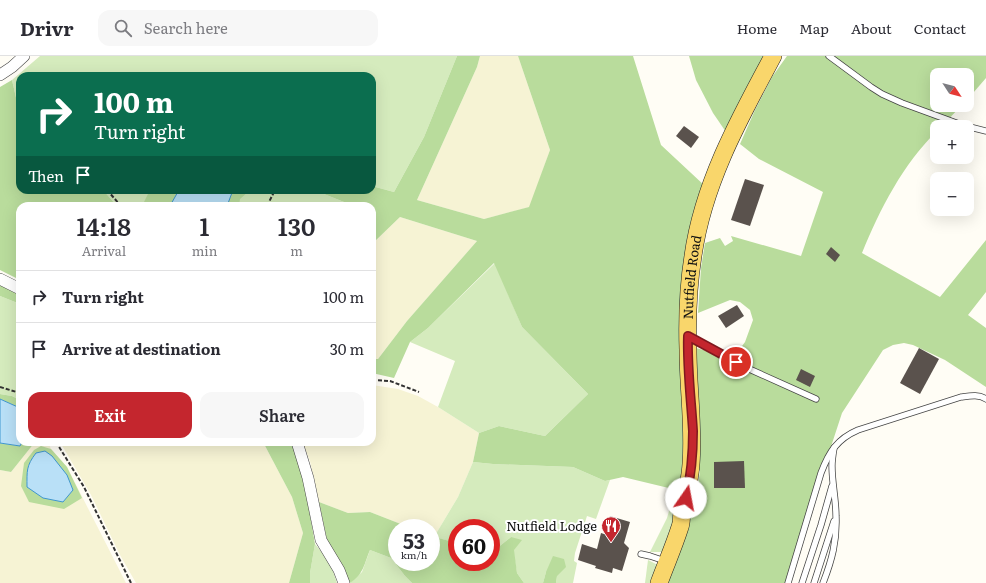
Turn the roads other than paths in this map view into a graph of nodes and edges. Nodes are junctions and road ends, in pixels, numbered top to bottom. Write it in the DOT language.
graph roads {
  1 [pos="24,56"];
  2 [pos="773,56"];
  3 [pos="829,56"];
  4 [pos="0,75"];
  5 [pos="986,131"];
  6 [pos="0,279"];
  7 [pos="16,287"];
  8 [pos="688,336"];
  9 [pos="816,399"];
  10 [pos="986,399"];
  11 [pos="298,446"];
  12 [pos="835,446"];
  13 [pos="833,482"];
  14 [pos="836,515"];
  15 [pos="641,554"];
  16 [pos="667,562"];
  17 [pos="344,583"];
  18 [pos="659,583"];
  19 [pos="788,583"];
  20 [pos="802,583"];
  21 [pos="814,583"];
  22 [pos="823,583"];
  1 -- 4 [label="street"];
  2 -- 8 [label="main road, Nutfield Road"];
  3 -- 5 [label="lane"];
  6 -- 7 [label="street"];
  8 -- 9 [label="lane"];
  8 -- 16 [label="main road, Nutfield Road"];
  10 -- 12 [label="lane"];
  11 -- 17 [label="street"];
  12 -- 13 [label="lane"];
  12 -- 19 [label="lane"];
  13 -- 14 [label="lane"];
  13 -- 20 [label="lane"];
  14 -- 21 [label="lane"];
  14 -- 22 [label="lane"];
  15 -- 16 [label="lane"];
  16 -- 18 [label="main road, Nutfield Road"];
}
